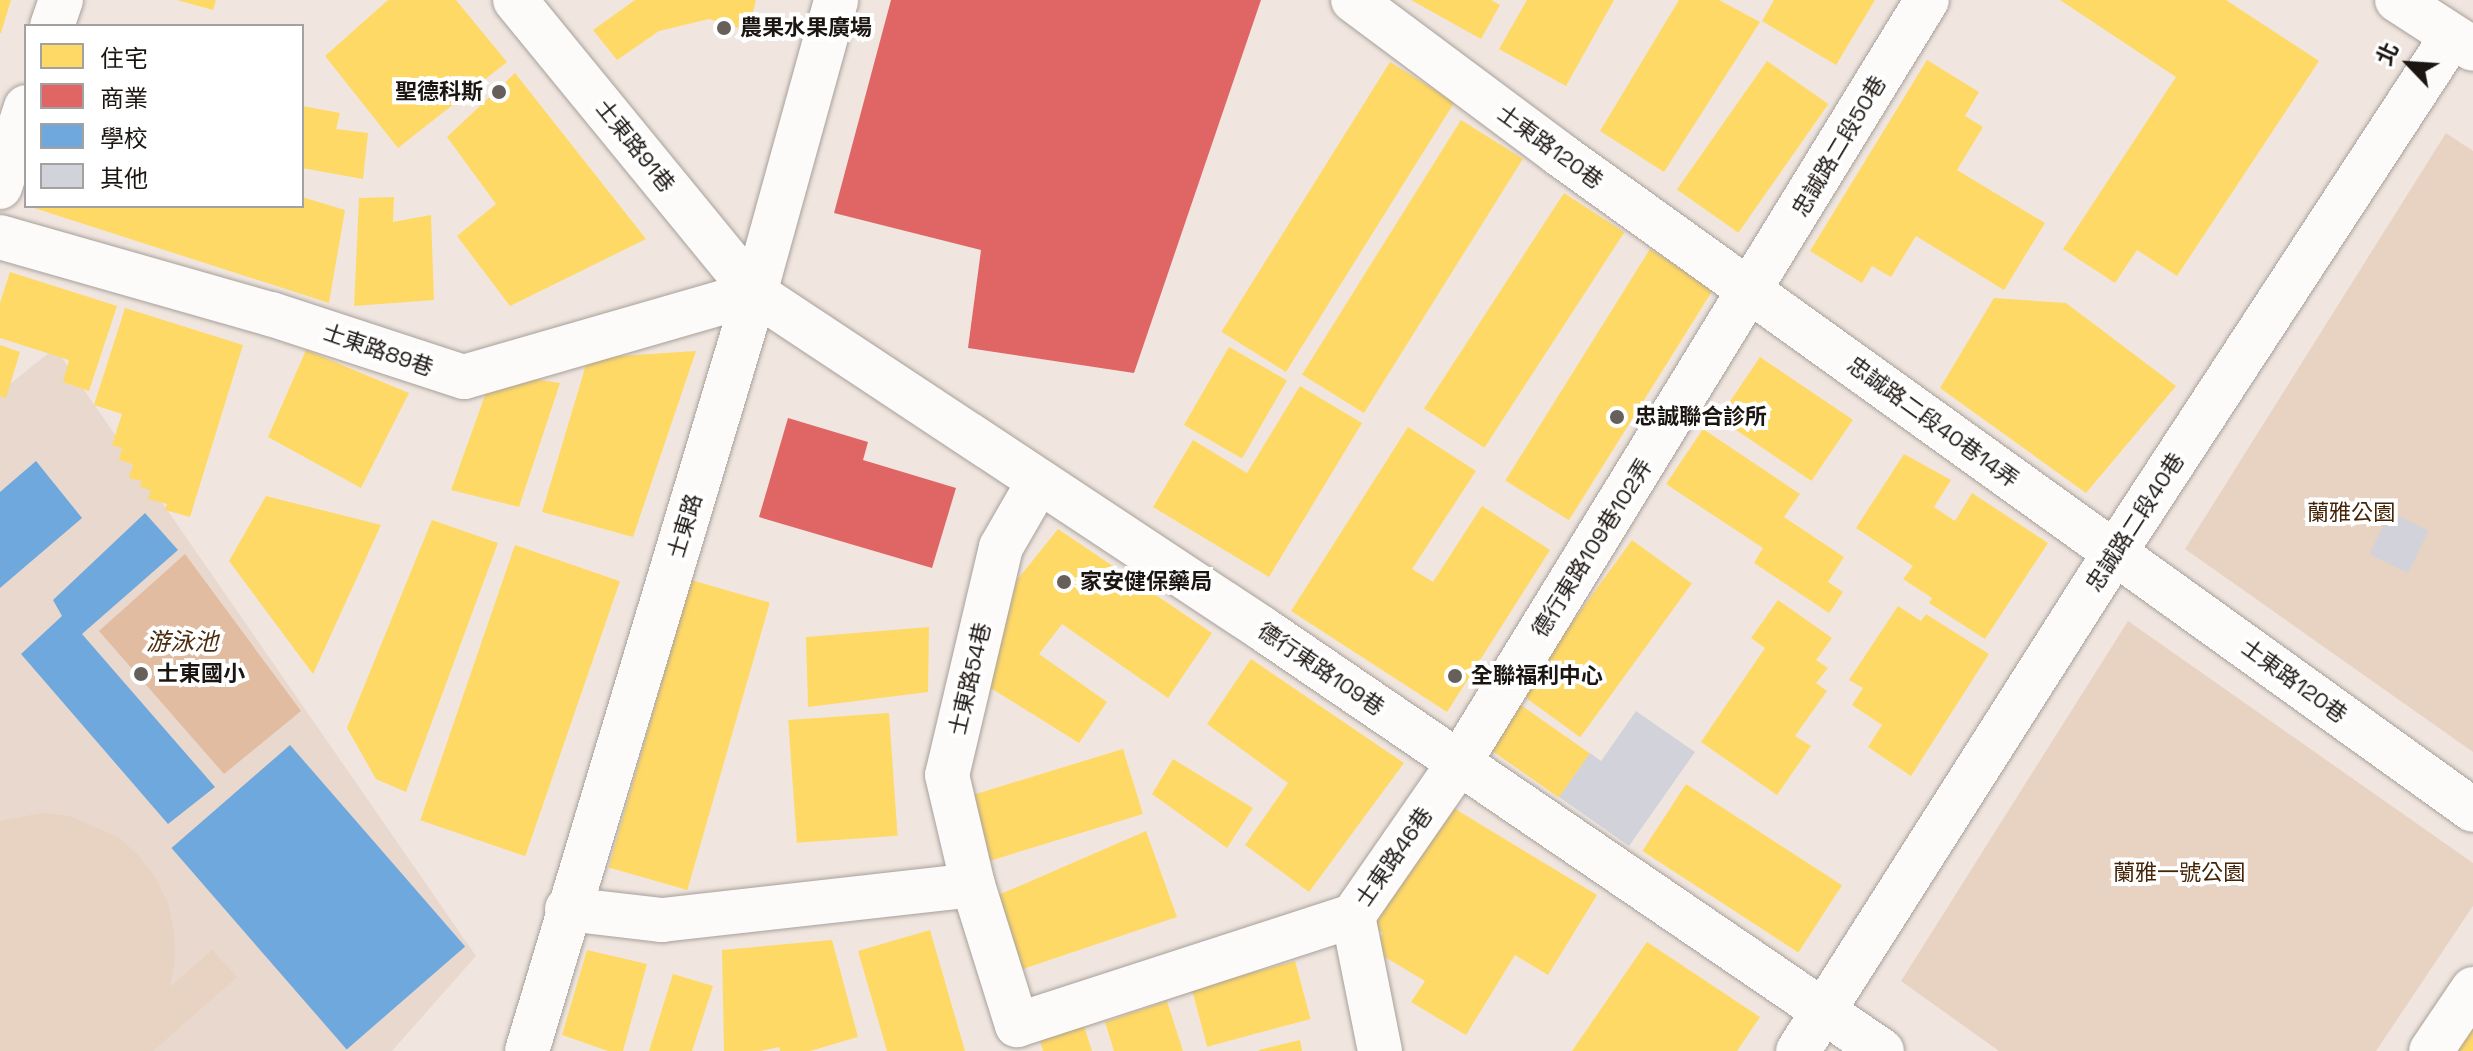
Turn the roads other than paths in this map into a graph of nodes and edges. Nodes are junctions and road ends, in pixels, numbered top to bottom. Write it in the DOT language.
graph roads {
  1 [pos="61,0"];
  2 [pos="515,0"];
  3 [pos="836,0"];
  4 [pos="1353,0"];
  5 [pos="1927,0"];
  6 [pos="2397,0"];
  7 [pos="53,24"];
  8 [pos="2463,42"];
  9 [pos="24,113"];
  10 [pos="0,187"];
  11 [pos="0,237"];
  12 [pos="1751,292"];
  13 [pos="755,293"];
  14 [pos="1039,481"];
  15 [pos="2115,552"];
  16 [pos="1459,763"];
  17 [pos="2473,810"];
  18 [pos="973,885"];
  19 [pos="567,909"];
  20 [pos="1353,916"];
  21 [pos="2473,989"];
  22 [pos="1825,1013"];
  23 [pos="1021,1038"];
  24 [pos="540,1048"];
  25 [pos="1380,1051"];
  26 [pos="1798,1051"];
  27 [pos="1882,1051"];
  28 [pos="2431,1051"];
  1 -- 7 [label="street"];
  2 -- 13 [label="street, 士東路91巷"];
  3 -- 13 [label="street, 士東路"];
  4 -- 12 [label="street, 士東路120巷"];
  5 -- 12 [label="street, 忠誠路二段50巷"];
  6 -- 8 [label="street"];
  8 -- 15 [label="street, 忠誠路二段40巷"];
  9 -- 10 [label="street"];
  11 -- 13 [label="street, 士東路89巷"];
  12 -- 15 [label="street, 忠誠路二段40巷14弄"];
  12 -- 16 [label="street, 德行東路109巷102弄"];
  13 -- 14 [label="street, 德行東路109巷"];
  13 -- 19 [label="street, 士東路"];
  14 -- 16 [label="street, 德行東路109巷"];
  14 -- 18 [label="street, 士東路54巷"];
  15 -- 17 [label="street, 士東路120巷"];
  15 -- 22 [label="street, 忠誠路二段40巷"];
  16 -- 20 [label="street, 士東路46巷"];
  16 -- 22 [label="street, 德行東路109巷"];
  18 -- 19 [label="street"];
  18 -- 23 [label="street, 士東路54巷"];
  19 -- 24 [label="street, 士東路"];
  20 -- 23 [label="street, 士東路54巷"];
  20 -- 25 [label="street, 士東路46巷"];
  21 -- 28 [label="street"];
  22 -- 26 [label="street"];
  22 -- 27 [label="street, 德行東路109巷"];
}
